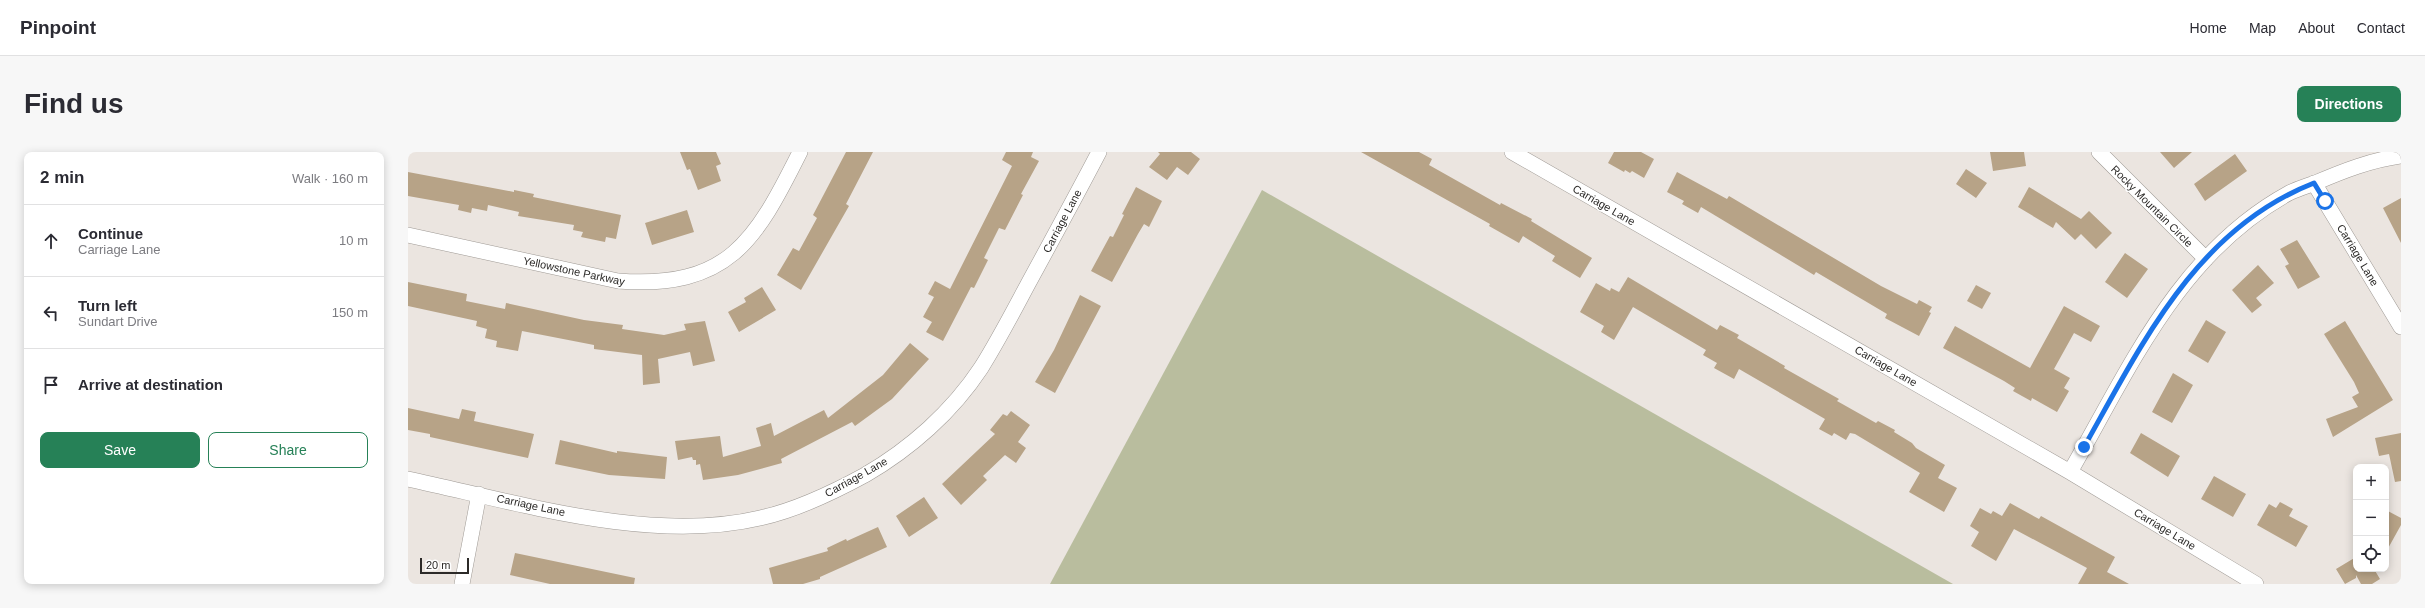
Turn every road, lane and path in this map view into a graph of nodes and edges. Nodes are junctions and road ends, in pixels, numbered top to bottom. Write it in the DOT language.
graph roads {
  1 [pos="800,152"];
  2 [pos="1100,152"];
  3 [pos="1512,152"];
  4 [pos="2099,152"];
  5 [pos="2401,156"];
  6 [pos="2314,183"];
  7 [pos="408,235"];
  8 [pos="2206,259"];
  9 [pos="2401,327"];
  10 [pos="2070,472"];
  11 [pos="408,479"];
  12 [pos="479,494"];
  13 [pos="462,584"];
  14 [pos="2256,584"];
  1 -- 7 [label="street, Yellowstone Parkway"];
  2 -- 12 [label="street, Carriage Lane"];
  3 -- 10 [label="street, Carriage Lane"];
  4 -- 8 [label="street, Rocky Mountain Circle"];
  5 -- 6 [label="street"];
  6 -- 8 [label="street"];
  6 -- 9 [label="street, Carriage Lane"];
  8 -- 10 [label="street"];
  10 -- 14 [label="street, Carriage Lane"];
  11 -- 12 [label="street, Carriage Lane"];
  12 -- 13 [label="street"];
}
